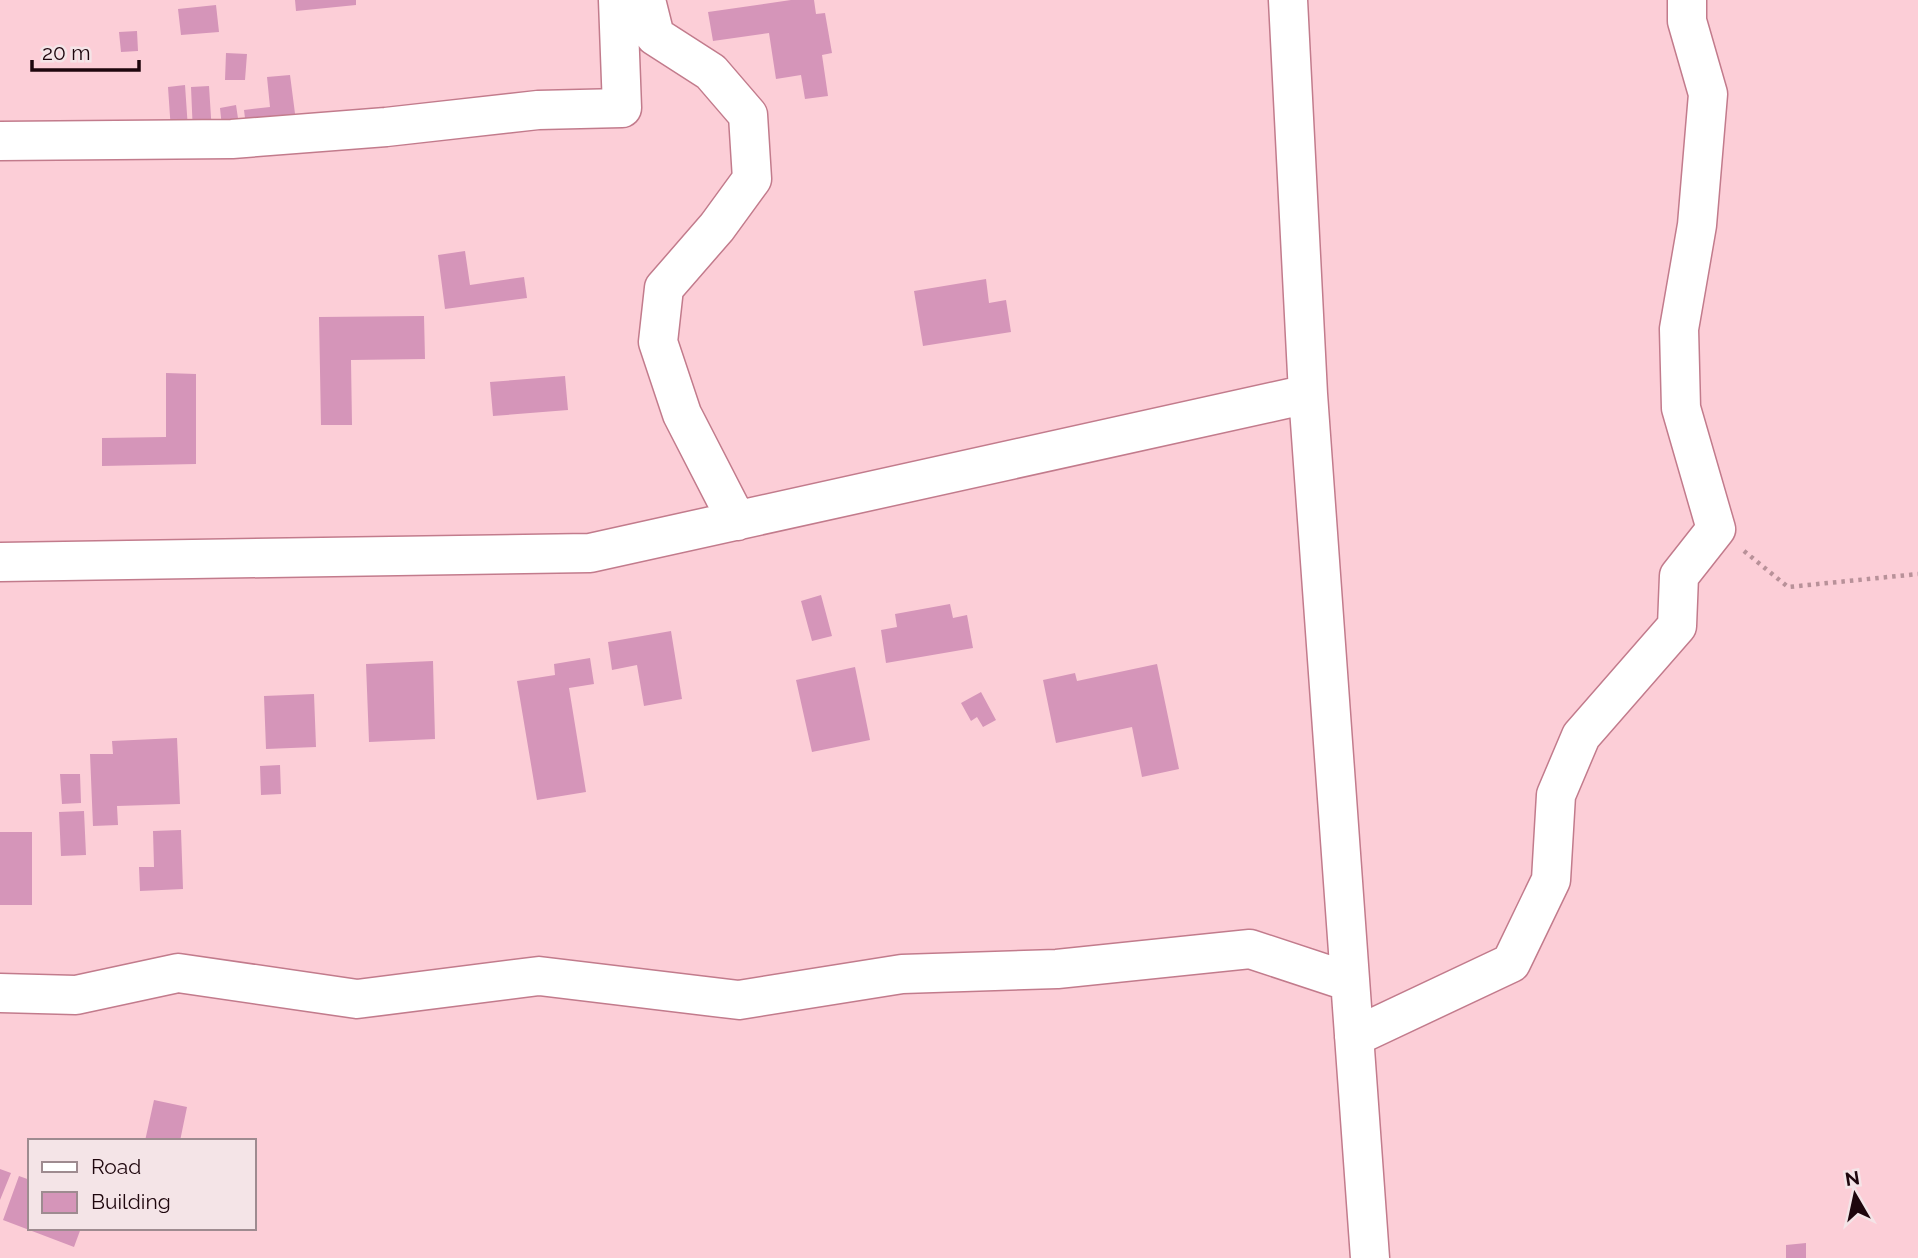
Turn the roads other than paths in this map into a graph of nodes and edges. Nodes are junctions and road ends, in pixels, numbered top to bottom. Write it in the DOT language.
graph roads {
  1 [pos="618,0"];
  2 [pos="646,0"];
  3 [pos="1287,0"];
  4 [pos="1687,0"];
  5 [pos="0,141"];
  6 [pos="1308,394"];
  7 [pos="737,521"];
  8 [pos="0,562"];
  9 [pos="1350,982"];
  10 [pos="0,993"];
  11 [pos="1354,1037"];
  12 [pos="1370,1258"];
  1 -- 5 [label="street"];
  2 -- 7 [label="street"];
  3 -- 6 [label="street"];
  4 -- 11 [label="street"];
  6 -- 7 [label="street"];
  6 -- 9 [label="street"];
  7 -- 8 [label="street"];
  9 -- 10 [label="street"];
  9 -- 11 [label="street"];
  11 -- 12 [label="street"];
}
